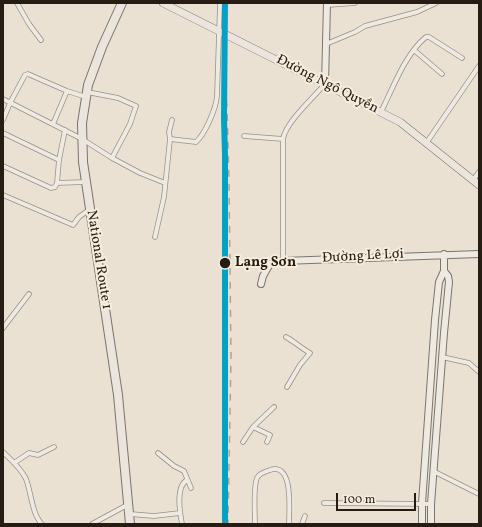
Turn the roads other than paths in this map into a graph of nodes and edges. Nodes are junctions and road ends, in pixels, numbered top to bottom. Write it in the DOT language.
graph roads {
  1 [pos="17,3"];
  2 [pos="122,3"];
  3 [pos="163,3"];
  4 [pos="220,3"];
  5 [pos="355,3"];
  6 [pos="436,3"];
  7 [pos="327,4"];
  8 [pos="220,32"];
  9 [pos="41,40"];
  10 [pos="326,44"];
  11 [pos="414,50"];
  12 [pos="462,58"];
  13 [pos="479,66"];
  14 [pos="442,74"];
  15 [pos="325,84"];
  16 [pos="67,91"];
  17 [pos="86,94"];
  18 [pos="3,99"];
  19 [pos="10,103"];
  20 [pos="381,112"];
  21 [pos="3,120"];
  22 [pos="172,120"];
  23 [pos="53,124"];
  24 [pos="65,130"];
  25 [pos="3,133"];
  26 [pos="244,136"];
  27 [pos="82,139"];
  28 [pos="283,139"];
  29 [pos="170,140"];
  30 [pos="427,142"];
  31 [pos="112,158"];
  32 [pos="59,160"];
  33 [pos="3,166"];
  34 [pos="479,172"];
  35 [pos="85,182"];
  36 [pos="58,183"];
  37 [pos="165,183"];
  38 [pos="476,183"];
  39 [pos="3,195"];
  40 [pos="90,209"];
  41 [pos="155,237"];
  42 [pos="444,254"];
  43 [pos="479,254"];
  44 [pos="283,261"];
  45 [pos="444,271"];
  46 [pos="260,284"];
  47 [pos="29,294"];
  48 [pos="435,320"];
  49 [pos="445,321"];
  50 [pos="3,328"];
  51 [pos="286,337"];
  52 [pos="442,357"];
  53 [pos="479,372"];
  54 [pos="430,380"];
  55 [pos="441,381"];
  56 [pos="287,387"];
  57 [pos="274,407"];
  58 [pos="253,427"];
  59 [pos="243,442"];
  60 [pos="266,442"];
  61 [pos="54,447"];
  62 [pos="3,452"];
  63 [pos="158,453"];
  64 [pos="14,463"];
  65 [pos="425,464"];
  66 [pos="435,468"];
  67 [pos="187,480"];
  68 [pos="191,488"];
  69 [pos="479,494"];
  70 [pos="324,503"];
  71 [pos="422,503"];
  72 [pos="129,504"];
  73 [pos="431,504"];
  74 [pos="180,513"];
  75 [pos="130,514"];
  76 [pos="305,516"];
  77 [pos="39,523"];
  78 [pos="92,524"];
  79 [pos="130,524"];
  80 [pos="182,524"];
  81 [pos="255,524"];
  82 [pos="289,524"];
  83 [pos="302,524"];
  84 [pos="422,524"];
  85 [pos="431,524"];
  1 -- 9 [label="street"];
  2 -- 17 [label="highway, National Route 1"];
  3 -- 8 [label="main road, Đường Ngô Quyền"];
  4 -- 8 [label="street"];
  5 -- 7 [label="street"];
  6 -- 10 [label="street"];
  7 -- 10 [label="street"];
  8 -- 15 [label="main road, Đường Ngô Quyền"];
  8 -- 29 [label="street"];
  10 -- 15 [label="street"];
  11 -- 12 [label="street"];
  11 -- 14 [label="street"];
  11 -- 20 [label="street"];
  13 -- 30 [label="street"];
  15 -- 20 [label="main road, Đường Ngô Quyền"];
  15 -- 28 [label="street"];
  16 -- 17 [label="street"];
  16 -- 19 [label="street"];
  16 -- 23 [label="street"];
  17 -- 27 [label="highway, National Route 1"];
  17 -- 31 [label="street"];
  18 -- 19 [label="street"];
  19 -- 21 [label="street"];
  19 -- 23 [label="street"];
  20 -- 30 [label="main road, Đường Ngô Quyền"];
  22 -- 29 [label="street"];
  23 -- 24 [label="street"];
  24 -- 27 [label="street"];
  24 -- 32 [label="street"];
  25 -- 32 [label="street"];
  26 -- 28 [label="street"];
  27 -- 31 [label="street"];
  27 -- 35 [label="highway, National Route 1"];
  28 -- 44 [label="street"];
  29 -- 37 [label="street"];
  30 -- 38 [label="main road, Đường Ngô Quyền"];
  31 -- 37 [label="street"];
  32 -- 36 [label="street"];
  33 -- 36 [label="street"];
  34 -- 38 [label="street"];
  35 -- 36 [label="street"];
  35 -- 40 [label="highway, National Route 1"];
  37 -- 41 [label="street"];
  39 -- 40 [label="street"];
  40 -- 72 [label="highway, National Route 1"];
  42 -- 43 [label="street, Đường Lê Lợi"];
  42 -- 44 [label="street, Đường Lê Lợi"];
  42 -- 45 [label="street"];
  44 -- 46 [label="street, Đường Lê Lợi"];
  45 -- 48 [label="street"];
  45 -- 49 [label="street"];
  47 -- 50 [label="street"];
  48 -- 49 [label="street"];
  48 -- 54 [label="street"];
  49 -- 52 [label="street"];
  51 -- 56 [label="street"];
  52 -- 53 [label="street"];
  52 -- 55 [label="street"];
  54 -- 55 [label="street"];
  54 -- 65 [label="street"];
  55 -- 66 [label="street"];
  57 -- 58 [label="street"];
  58 -- 59 [label="street"];
  58 -- 60 [label="street"];
  61 -- 64 [label="street"];
  62 -- 64 [label="street"];
  63 -- 67 [label="street"];
  64 -- 77 [label="street"];
  65 -- 66 [label="street"];
  65 -- 71 [label="street"];
  66 -- 69 [label="street"];
  66 -- 73 [label="street"];
  67 -- 68 [label="street"];
  67 -- 74 [label="street"];
  70 -- 71 [label="street"];
  71 -- 73 [label="street"];
  71 -- 84 [label="street"];
  72 -- 75 [label="highway, National Route 1"];
  72 -- 78 [label="street"];
  73 -- 85 [label="street"];
  74 -- 75 [label="street"];
  74 -- 80 [label="street"];
  75 -- 79 [label="highway, National Route 1"];
  76 -- 83 [label="street"];
  81 -- 82 [label="street"];
}
